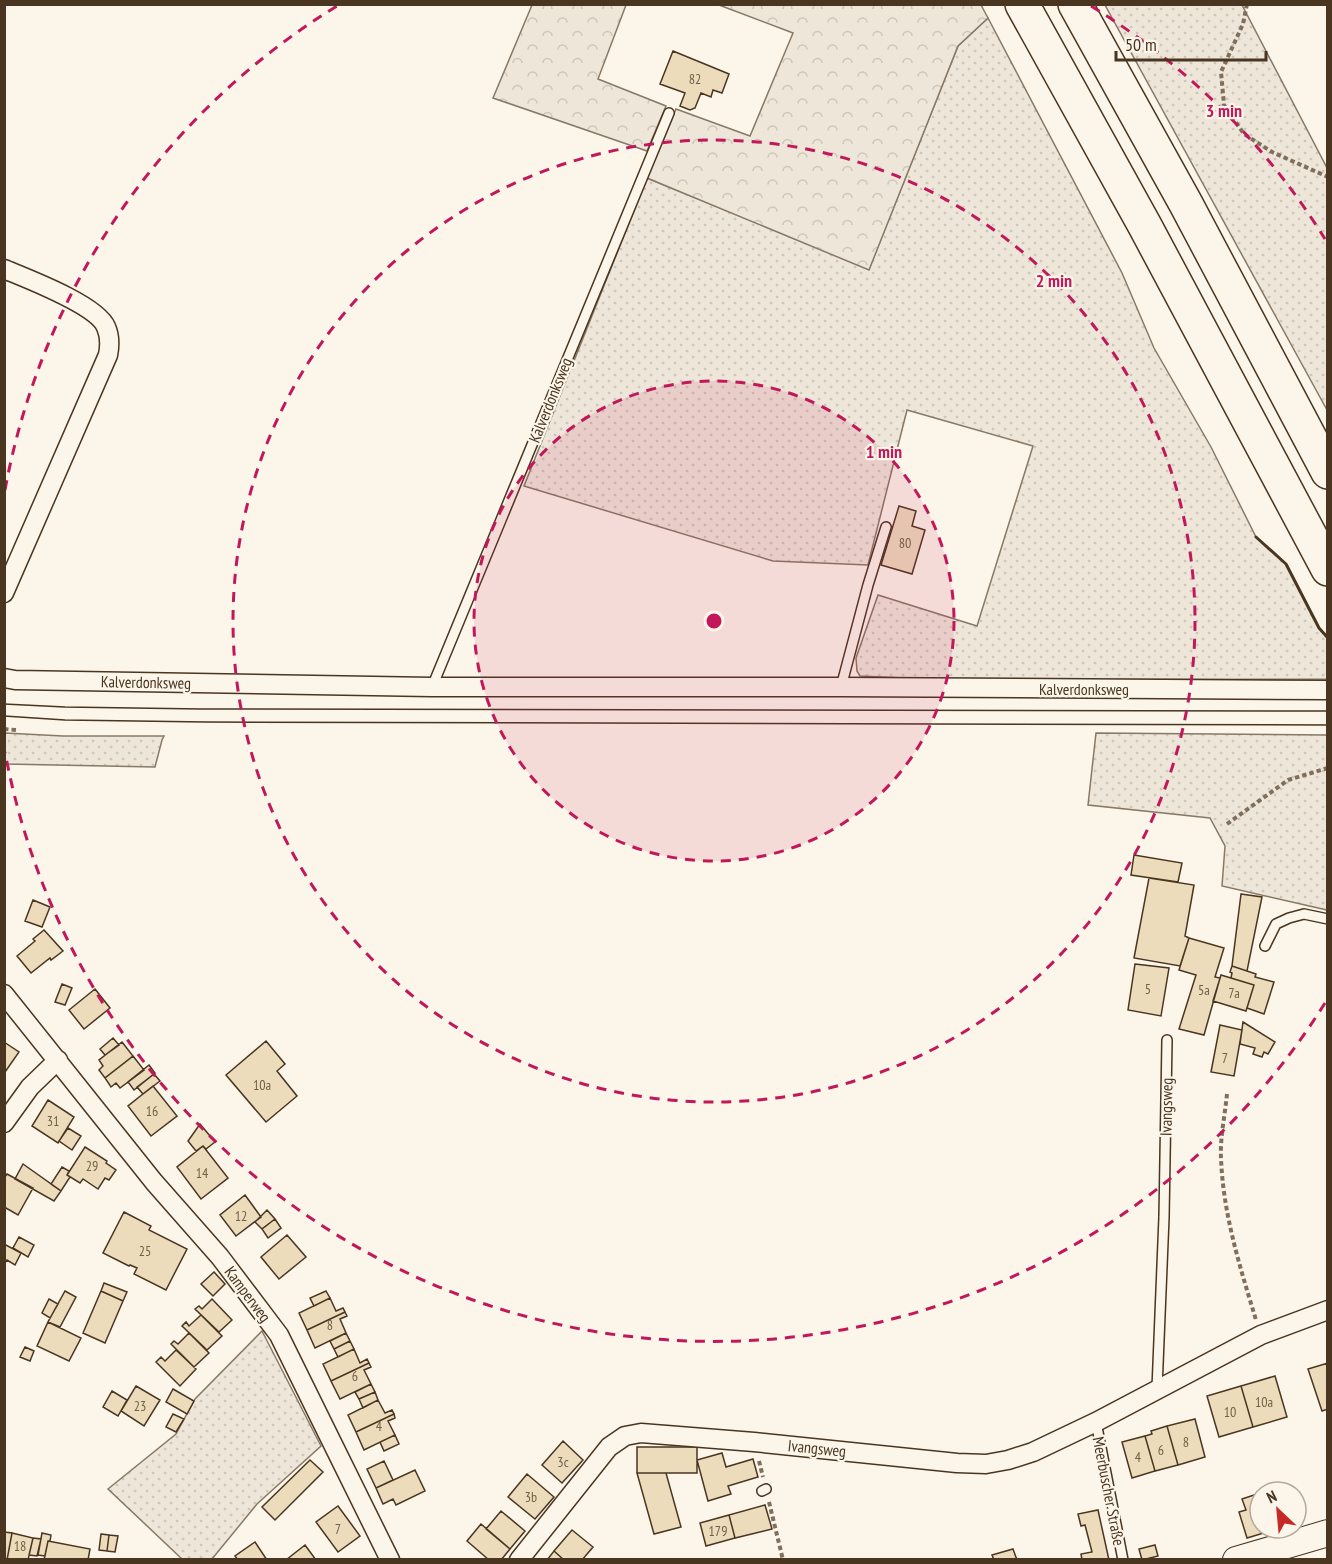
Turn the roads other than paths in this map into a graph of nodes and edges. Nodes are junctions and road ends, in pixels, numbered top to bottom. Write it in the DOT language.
graph roads {
  1 [pos="1022,4"];
  2 [pos="1076,4"];
  3 [pos="669,113"];
  4 [pos="4,269"];
  5 [pos="1328,472"];
  6 [pos="886,527"];
  7 [pos="1328,569"];
  8 [pos="4,593"];
  9 [pos="4,678"];
  10 [pos="432,687"];
  11 [pos="841,687"];
  12 [pos="1328,690"];
  13 [pos="1328,919"];
  14 [pos="1265,946"];
  15 [pos="4,994"];
  16 [pos="1167,1040"];
  17 [pos="58,1060"];
  18 [pos="4,1124"];
  19 [pos="1328,1310"];
  20 [pos="1157,1389"];
  21 [pos="1096,1422"];
  22 [pos="1328,1533"];
  23 [pos="390,1560"];
  24 [pos="519,1560"];
  25 [pos="1123,1560"];
  26 [pos="1236,1560"];
  1 -- 7 [label="highway"];
  2 -- 5 [label="highway"];
  3 -- 10 [label="lane, Kalverdonksweg"];
  4 -- 8 [label="street"];
  6 -- 11 [label="lane"];
  9 -- 10 [label="street, Kalverdonksweg"];
  10 -- 11 [label="street, Kalverdonksweg"];
  11 -- 12 [label="street, Kalverdonksweg"];
  13 -- 14 [label="lane"];
  15 -- 17 [label="street, Kamperweg"];
  16 -- 20 [label="lane, Ivangsweg"];
  17 -- 18 [label="street"];
  17 -- 23 [label="street, Kamperweg"];
  19 -- 20 [label="street, Ivangsweg"];
  20 -- 21 [label="street, Ivangsweg"];
  21 -- 24 [label="street, Ivangsweg"];
  21 -- 25 [label="lane, Meerbuscher Straße"];
  22 -- 26 [label="main road"];
}
